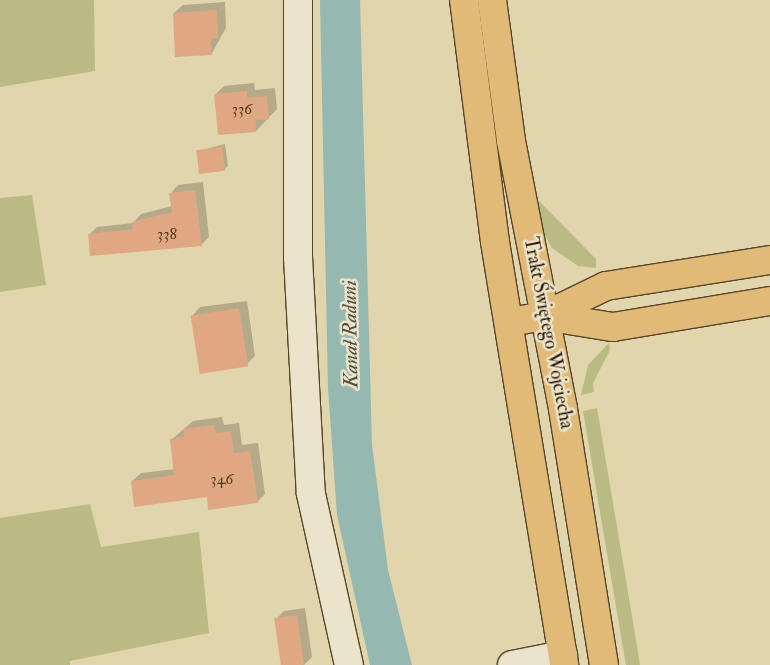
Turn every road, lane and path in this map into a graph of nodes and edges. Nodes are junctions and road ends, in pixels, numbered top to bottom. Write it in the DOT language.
graph roads {
  1 [pos="298,0"];
  2 [pos="464,0"];
  3 [pos="492,0"];
  4 [pos="770,260"];
  5 [pos="770,301"];
  6 [pos="544,316"];
  7 [pos="510,322"];
  8 [pos="564,660"];
  9 [pos="349,665"];
  10 [pos="512,665"];
  11 [pos="604,665"];
  1 -- 9 [label="street"];
  2 -- 7 [label="main road, Trakt Świętego Wojciecha"];
  3 -- 6 [label="main road, Trakt Świętego Wojciecha"];
  4 -- 6 [label="main road"];
  5 -- 6 [label="main road"];
  6 -- 7 [label="main road"];
  6 -- 11 [label="main road, Trakt Świętego Wojciecha"];
  7 -- 8 [label="main road, Trakt Świętego Wojciecha"];
  8 -- 10 [label="street, Trakt Świętego Wojciecha"];
}
